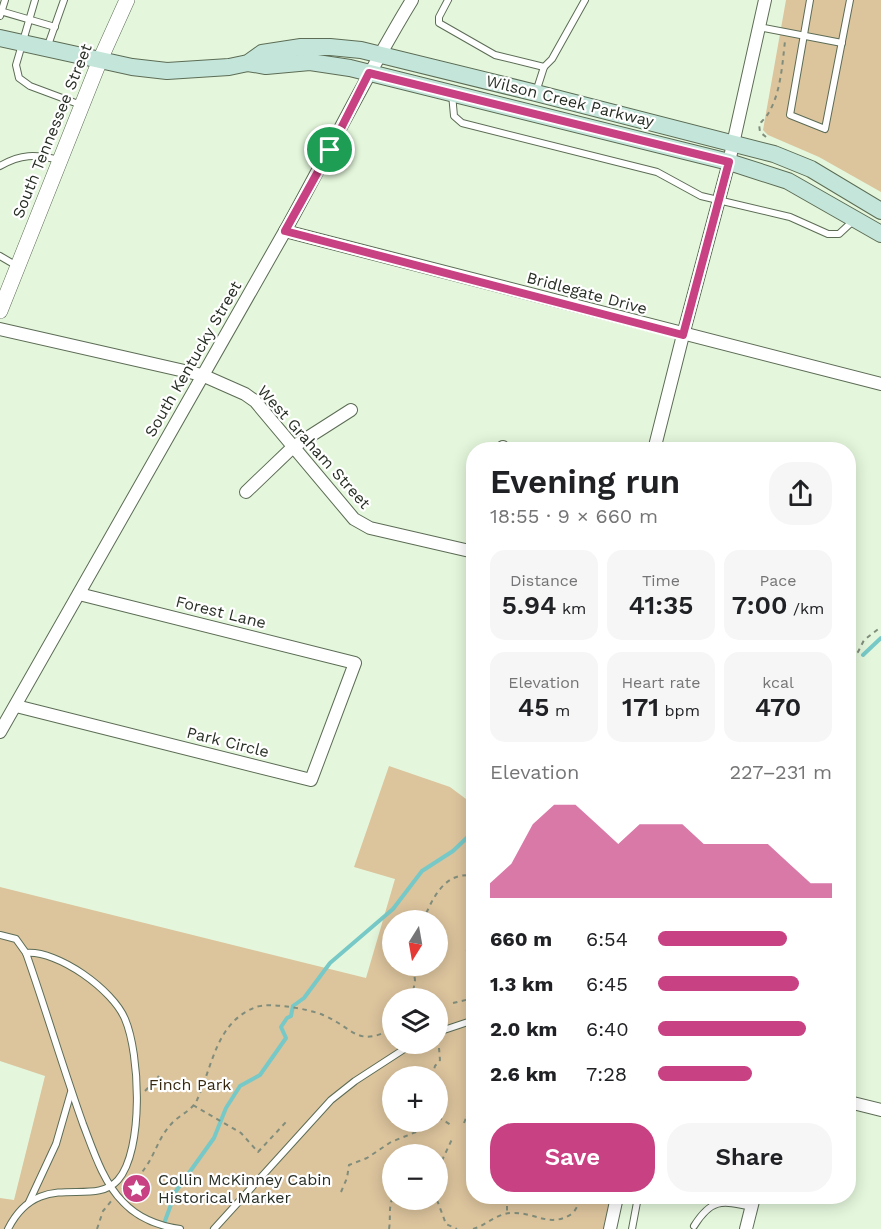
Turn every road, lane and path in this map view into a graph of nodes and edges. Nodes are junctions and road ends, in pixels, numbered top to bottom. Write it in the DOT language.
graph roads {
  1 [pos="5,0"];
  2 [pos="35,0"];
  3 [pos="64,0"];
  4 [pos="127,0"];
  5 [pos="412,0"];
  6 [pos="448,0"];
  7 [pos="585,0"];
  8 [pos="765,0"];
  9 [pos="810,0"];
  10 [pos="850,0"];
  11 [pos="0,13"];
  12 [pos="29,20"];
  13 [pos="55,27"];
  14 [pos="759,27"];
  15 [pos="804,36"];
  16 [pos="0,38"];
  17 [pos="22,43"];
  18 [pos="842,43"];
  19 [pos="47,48"];
  20 [pos="379,54"];
  21 [pos="100,60"];
  22 [pos="248,63"];
  23 [pos="544,67"];
  24 [pos="369,73"];
  25 [pos="536,93"];
  26 [pos="452,94"];
  27 [pos="81,105"];
  28 [pos="734,143"];
  29 [pos="60,160"];
  30 [pos="729,162"];
  31 [pos="0,166"];
  32 [pos="719,200"];
  33 [pos="881,211"];
  34 [pos="854,220"];
  35 [pos="285,231"];
  36 [pos="881,234"];
  37 [pos="0,256"];
  38 [pos="17,266"];
  39 [pos="0,311"];
  40 [pos="0,329"];
  41 [pos="683,335"];
  42 [pos="202,375"];
  43 [pos="881,384"];
  44 [pos="351,410"];
  45 [pos="656,442"];
  46 [pos="293,447"];
  47 [pos="246,492"];
  48 [pos="466,550"];
  49 [pos="79,594"];
  50 [pos="881,627"];
  51 [pos="856,653"];
  52 [pos="355,663"];
  53 [pos="16,706"];
  54 [pos="0,732"];
  55 [pos="466,874"];
  56 [pos="428,910"];
  57 [pos="0,935"];
  58 [pos="26,953"];
  59 [pos="466,1000"];
  60 [pos="453,1003"];
  61 [pos="466,1023"];
  62 [pos="448,1029"];
  63 [pos="382,1034"];
  64 [pos="396,1054"];
  65 [pos="159,1076"];
  66 [pos="71,1091"];
  67 [pos="136,1098"];
  68 [pos="856,1104"];
  69 [pos="193,1105"];
  70 [pos="881,1110"];
  71 [pos="466,1118"];
  72 [pos="286,1122"];
  73 [pos="448,1123"];
  74 [pos="464,1124"];
  75 [pos="451,1125"];
  76 [pos="416,1132"];
  77 [pos="453,1137"];
  78 [pos="448,1148"];
  79 [pos="110,1186"];
  80 [pos="122,1190"];
  81 [pos="340,1192"];
  82 [pos="113,1198"];
  83 [pos="29,1202"];
  84 [pos="506,1204"];
  85 [pos="579,1204"];
  86 [pos="615,1204"];
  87 [pos="637,1204"];
  88 [pos="713,1204"];
  89 [pos="752,1204"];
  90 [pos="390,1210"];
  91 [pos="441,1210"];
  92 [pos="507,1213"];
  93 [pos="694,1226"];
  94 [pos="8,1229"];
  95 [pos="97,1229"];
  96 [pos="180,1229"];
  97 [pos="214,1229"];
  98 [pos="388,1229"];
  99 [pos="457,1229"];
  100 [pos="473,1229"];
  101 [pos="610,1229"];
  102 [pos="632,1229"];
  103 [pos="746,1229"];
  1 -- 11 [label="lane"];
  2 -- 12 [label="lane"];
  3 -- 13 [label="lane"];
  4 -- 21 [label="street, South Tennessee Street"];
  5 -- 20 [label="street, South Kentucky Street"];
  6 -- 23 [label="lane"];
  7 -- 23 [label="lane"];
  8 -- 14 [label="street"];
  9 -- 15 [label="lane"];
  10 -- 18 [label="lane"];
  11 -- 12 [label="lane"];
  12 -- 13 [label="lane"];
  12 -- 17 [label="lane"];
  13 -- 19 [label="lane"];
  14 -- 15 [label="lane"];
  14 -- 28 [label="street"];
  15 -- 18 [label="lane"];
  15 -- 18 [label="lane"];
  16 -- 17 [label="main road, Wilson Creek Parkway"];
  17 -- 19 [label="main road, Wilson Creek Parkway"];
  17 -- 27 [label="lane"];
  19 -- 21 [label="main road, Wilson Creek Parkway"];
  20 -- 22 [label="main road, Wilson Creek Parkway"];
  20 -- 24 [label="street, South Kentucky Street"];
  20 -- 25 [label="main road, Wilson Creek Parkway"];
  21 -- 22 [label="main road, Wilson Creek Parkway"];
  21 -- 27 [label="street, South Tennessee Street"];
  22 -- 24 [label="main road, Wilson Creek Parkway"];
  23 -- 25 [label="lane"];
  24 -- 26 [label="main road, Wilson Creek Parkway"];
  24 -- 35 [label="street, South Kentucky Street"];
  25 -- 28 [label="main road, Wilson Creek Parkway"];
  26 -- 30 [label="main road, Wilson Creek Parkway"];
  26 -- 32 [label="lane"];
  27 -- 29 [label="street, South Tennessee Street"];
  28 -- 30 [label="street"];
  28 -- 33 [label="main road, Wilson Creek Parkway"];
  29 -- 31 [label="lane"];
  29 -- 38 [label="street, South Tennessee Street"];
  30 -- 32 [label="street"];
  30 -- 34 [label="main road, Wilson Creek Parkway"];
  32 -- 34 [label="lane"];
  32 -- 41 [label="street"];
  34 -- 36 [label="main road, Wilson Creek Parkway"];
  35 -- 41 [label="street, Bridlegate Drive"];
  35 -- 42 [label="street, South Kentucky Street"];
  37 -- 38 [label="lane"];
  38 -- 39 [label="street, South Tennessee Street"];
  40 -- 42 [label="street, West Graham Street"];
  41 -- 43 [label="street, Bridlegate Drive"];
  41 -- 45 [label="street"];
  42 -- 46 [label="street, West Graham Street"];
  42 -- 49 [label="street, South Kentucky Street"];
  44 -- 46 [label="street"];
  46 -- 47 [label="street"];
  46 -- 48 [label="street, West Graham Street"];
  49 -- 52 [label="street, Forest Lane"];
  49 -- 53 [label="street, South Kentucky Street"];
  50 -- 51 [label="path"];
  52 -- 53 [label="street, Park Circle"];
  53 -- 54 [label="street, South Kentucky Street"];
  55 -- 56 [label="path"];
  57 -- 58 [label="lane"];
  58 -- 66 [label="lane"];
  58 -- 67 [label="lane"];
  59 -- 60 [label="path"];
  61 -- 62 [label="lane"];
  63 -- 69 [label="path"];
  64 -- 97 [label="lane"];
  65 -- 67 [label="path"];
  66 -- 79 [label="lane"];
  66 -- 83 [label="lane"];
  67 -- 79 [label="lane"];
  68 -- 70 [label="street"];
  69 -- 72 [label="path"];
  69 -- 80 [label="path"];
  71 -- 74 [label="path"];
  73 -- 75 [label="path"];
  76 -- 81 [label="path"];
  77 -- 78 [label="path"];
  79 -- 83 [label="lane"];
  79 -- 96 [label="lane"];
  82 -- 95 [label="path"];
  83 -- 94 [label="lane"];
  84 -- 92 [label="path"];
  85 -- 92 [label="path"];
  86 -- 101 [label="street"];
  87 -- 102 [label="lane"];
  88 -- 93 [label="lane"];
  89 -- 103 [label="street"];
  90 -- 98 [label="path"];
  91 -- 99 [label="path"];
  92 -- 100 [label="path"];
}
